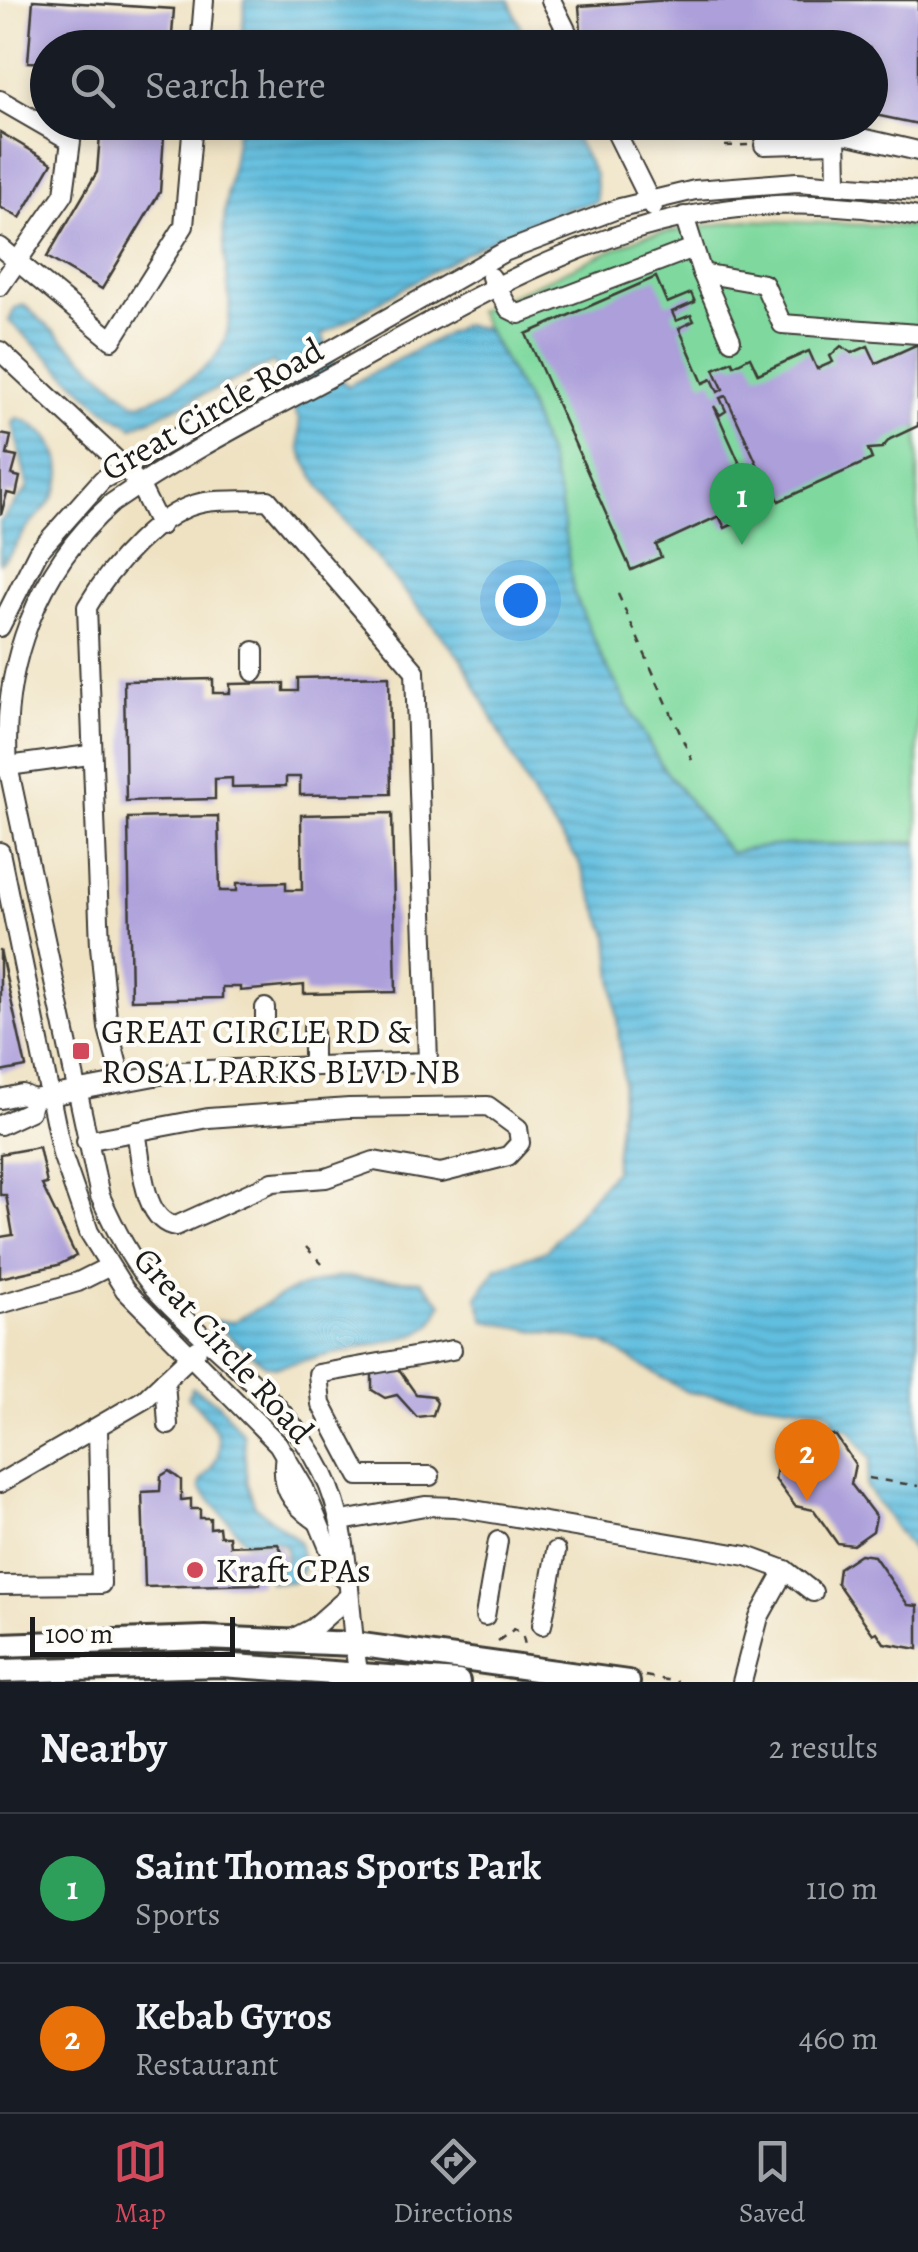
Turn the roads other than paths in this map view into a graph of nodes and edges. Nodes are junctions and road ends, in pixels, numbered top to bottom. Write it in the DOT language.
graph roads {
  1 [pos="204,0"];
  2 [pos="551,0"];
  3 [pos="202,30"];
  4 [pos="565,30"];
  5 [pos="0,100"];
  6 [pos="30,117"];
  7 [pos="69,140"];
  8 [pos="191,140"];
  9 [pos="621,140"];
  10 [pos="794,140"];
  11 [pos="836,140"];
  12 [pos="868,140"];
  13 [pos="764,145"];
  14 [pos="918,151"];
  15 [pos="837,182"];
  16 [pos="918,192"];
  17 [pos="650,200"];
  18 [pos="684,216"];
  19 [pos="918,217"];
  20 [pos="660,222"];
  21 [pos="0,247"];
  22 [pos="691,249"];
  23 [pos="21,260"];
  24 [pos="484,263"];
  25 [pos="702,273"];
  26 [pos="495,284"];
  27 [pos="0,286"];
  28 [pos="918,334"];
  29 [pos="731,340"];
  30 [pos="3,355"];
  31 [pos="123,466"];
  32 [pos="139,484"];
  33 [pos="160,526"];
  34 [pos="6,596"];
  35 [pos="35,608"];
  36 [pos="0,627"];
  37 [pos="254,651"];
  38 [pos="415,671"];
  39 [pos="254,672"];
  40 [pos="430,702"];
  41 [pos="90,756"];
  42 [pos="4,766"];
  43 [pos="0,852"];
  44 [pos="265,1008"];
  45 [pos="313,1028"];
  46 [pos="265,1029"];
  47 [pos="314,1066"];
  48 [pos="122,1081"];
  49 [pos="75,1091"];
  50 [pos="42,1097"];
  51 [pos="0,1099"];
  52 [pos="0,1125"];
  53 [pos="136,1131"];
  54 [pos="86,1141"];
  55 [pos="108,1267"];
  56 [pos="0,1304"];
  57 [pos="208,1339"];
  58 [pos="452,1350"];
  59 [pos="191,1356"];
  60 [pos="165,1380"];
  61 [pos="168,1425"];
  62 [pos="98,1428"];
  63 [pos="430,1476"];
  64 [pos="0,1483"];
  65 [pos="342,1521"];
  66 [pos="498,1541"];
  67 [pos="556,1551"];
  68 [pos="785,1570"];
  69 [pos="0,1585"];
  70 [pos="346,1592"];
  71 [pos="812,1592"];
  72 [pos="485,1616"];
  73 [pos="542,1625"];
  74 [pos="288,1641"];
  75 [pos="355,1644"];
  76 [pos="0,1645"];
  77 [pos="0,1672"];
  78 [pos="359,1677"];
  79 [pos="458,1682"];
  80 [pos="628,1682"];
  81 [pos="742,1682"];
  1 -- 3 [label="street"];
  2 -- 4 [label="street"];
  5 -- 6 [label="street"];
  7 -- 23 [label="street"];
  8 -- 23 [label="street"];
  9 -- 17 [label="street"];
  10 -- 13 [label="street"];
  11 -- 15 [label="street"];
  12 -- 14 [label="street"];
  15 -- 16 [label="street, Great Circle Road"];
  15 -- 17 [label="street, Great Circle Road"];
  17 -- 20 [label="street"];
  17 -- 24 [label="street, Great Circle Road"];
  18 -- 19 [label="street, Great Circle Road"];
  18 -- 20 [label="street, Great Circle Road"];
  18 -- 22 [label="street"];
  20 -- 26 [label="street, Great Circle Road"];
  21 -- 23 [label="street"];
  22 -- 25 [label="street"];
  22 -- 26 [label="street"];
  23 -- 27 [label="street"];
  24 -- 26 [label="street"];
  24 -- 31 [label="street, Great Circle Road"];
  25 -- 28 [label="street"];
  25 -- 29 [label="street"];
  26 -- 32 [label="street, Great Circle Road"];
  30 -- 31 [label="street"];
  31 -- 32 [label="street"];
  31 -- 34 [label="street, Great Circle Road"];
  32 -- 33 [label="street"];
  32 -- 35 [label="street, Great Circle Road"];
  33 -- 38 [label="street"];
  33 -- 41 [label="street"];
  34 -- 35 [label="street"];
  34 -- 36 [label="street, Great Circle Road"];
  35 -- 42 [label="street, Great Circle Road"];
  37 -- 39 [label="street"];
  38 -- 40 [label="street"];
  38 -- 47 [label="street"];
  41 -- 42 [label="street"];
  41 -- 48 [label="street"];
  42 -- 49 [label="street, Great Circle Road"];
  43 -- 50 [label="street, Great Circle Road"];
  44 -- 46 [label="street"];
  45 -- 47 [label="street"];
  47 -- 48 [label="street"];
  48 -- 49 [label="street"];
  49 -- 50 [label="street"];
  49 -- 54 [label="street, Great Circle Road"];
  50 -- 51 [label="street"];
  50 -- 52 [label="street"];
  50 -- 55 [label="street, Great Circle Road"];
  53 -- 53 [label="street"];
  53 -- 54 [label="street"];
  54 -- 57 [label="street, Great Circle Road"];
  55 -- 56 [label="street"];
  55 -- 59 [label="street, Great Circle Road"];
  57 -- 59 [label="street"];
  57 -- 65 [label="street, Great Circle Road"];
  58 -- 63 [label="street"];
  59 -- 60 [label="street"];
  59 -- 70 [label="street, Great Circle Road"];
  60 -- 61 [label="street"];
  60 -- 62 [label="street"];
  62 -- 64 [label="street"];
  62 -- 69 [label="street"];
  65 -- 68 [label="street"];
  65 -- 70 [label="street, Great Circle Road"];
  66 -- 72 [label="street"];
  67 -- 73 [label="street"];
  68 -- 71 [label="street"];
  68 -- 81 [label="street"];
  70 -- 74 [label="street"];
  70 -- 75 [label="street, Great Circle Road"];
  74 -- 75 [label="main road"];
  74 -- 76 [label="main road"];
  75 -- 78 [label="street, Great Circle Road"];
  75 -- 80 [label="main road"];
  77 -- 78 [label="main road"];
  78 -- 79 [label="main road"];
}
